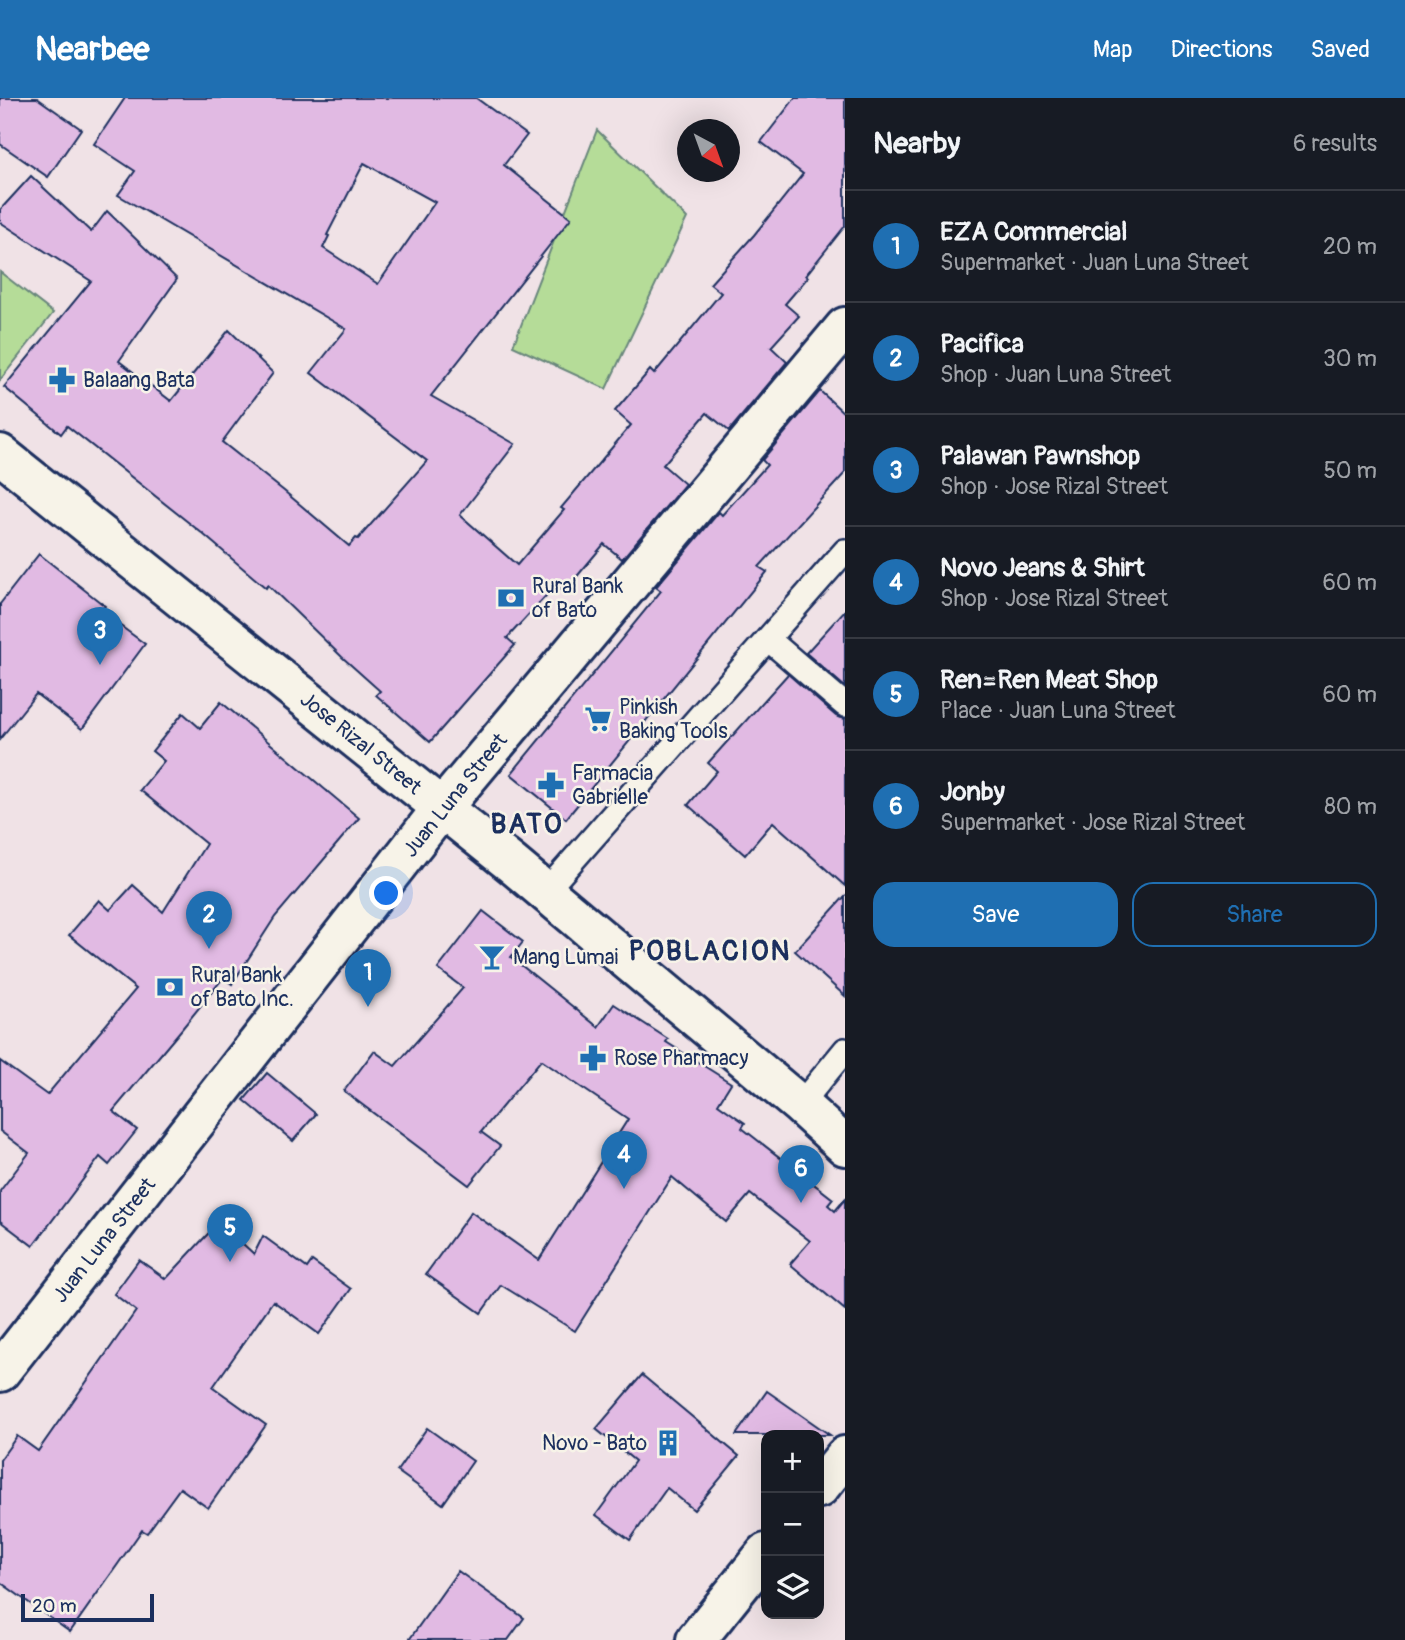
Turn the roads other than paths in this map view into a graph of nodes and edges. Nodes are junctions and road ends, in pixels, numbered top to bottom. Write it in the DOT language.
graph roads {
  1 [pos="845,327"];
  2 [pos="0,454"];
  3 [pos="845,551"];
  4 [pos="768,639"];
  5 [pos="845,705"];
  6 [pos="442,808"];
  7 [pos="545,892"];
  8 [pos="845,1050"];
  9 [pos="800,1105"];
  10 [pos="845,1146"];
  11 [pos="0,1372"];
  12 [pos="845,1456"];
  13 [pos="824,1482"];
  14 [pos="764,1556"];
  15 [pos="696,1640"];
  1 -- 6 [label="main road, Juan Luna Street"];
  2 -- 6 [label="main road, Jose Rizal Street"];
  3 -- 4 [label="lane"];
  4 -- 5 [label="lane"];
  4 -- 7 [label="lane"];
  6 -- 7 [label="main road, Jose Rizal Street"];
  6 -- 11 [label="main road, Juan Luna Street"];
  7 -- 9 [label="main road, Jose Rizal Street"];
  8 -- 9 [label="lane"];
  9 -- 10 [label="main road, Jose Rizal Street"];
  12 -- 13 [label="main road"];
  14 -- 15 [label="main road"];
}
